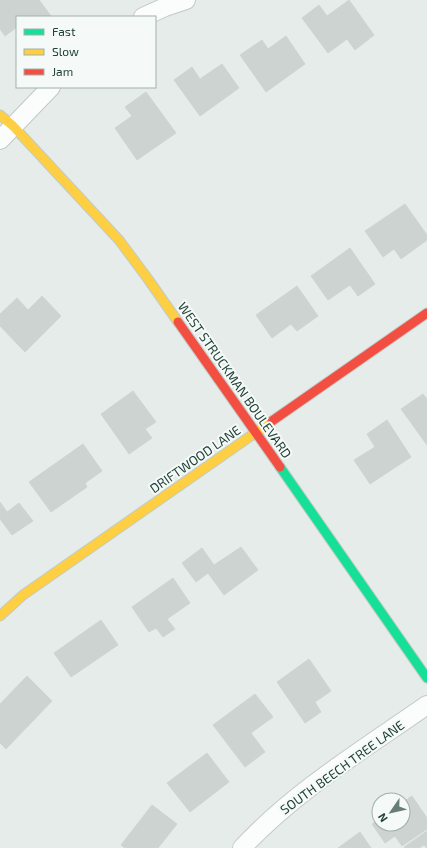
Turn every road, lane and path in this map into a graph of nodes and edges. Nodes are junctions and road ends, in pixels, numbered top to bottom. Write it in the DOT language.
graph roads {
  1 [pos="186,0"];
  2 [pos="145,16"];
  3 [pos="50,88"];
  4 [pos="7,120"];
  5 [pos="0,140"];
  6 [pos="427,313"];
  7 [pos="256,433"];
  8 [pos="0,616"];
  9 [pos="427,678"];
  10 [pos="427,705"];
  11 [pos="242,848"];
  1 -- 2 [label="street"];
  3 -- 4 [label="street"];
  4 -- 5 [label="street"];
  4 -- 7 [label="street, WEST STRUCKMAN BOULEVARD"];
  6 -- 7 [label="street, DRIFTWOOD LANE"];
  7 -- 8 [label="street, DRIFTWOOD LANE"];
  7 -- 9 [label="street, WEST STRUCKMAN BOULEVARD"];
  10 -- 11 [label="street, SOUTH BEECH TREE LANE"];
}
